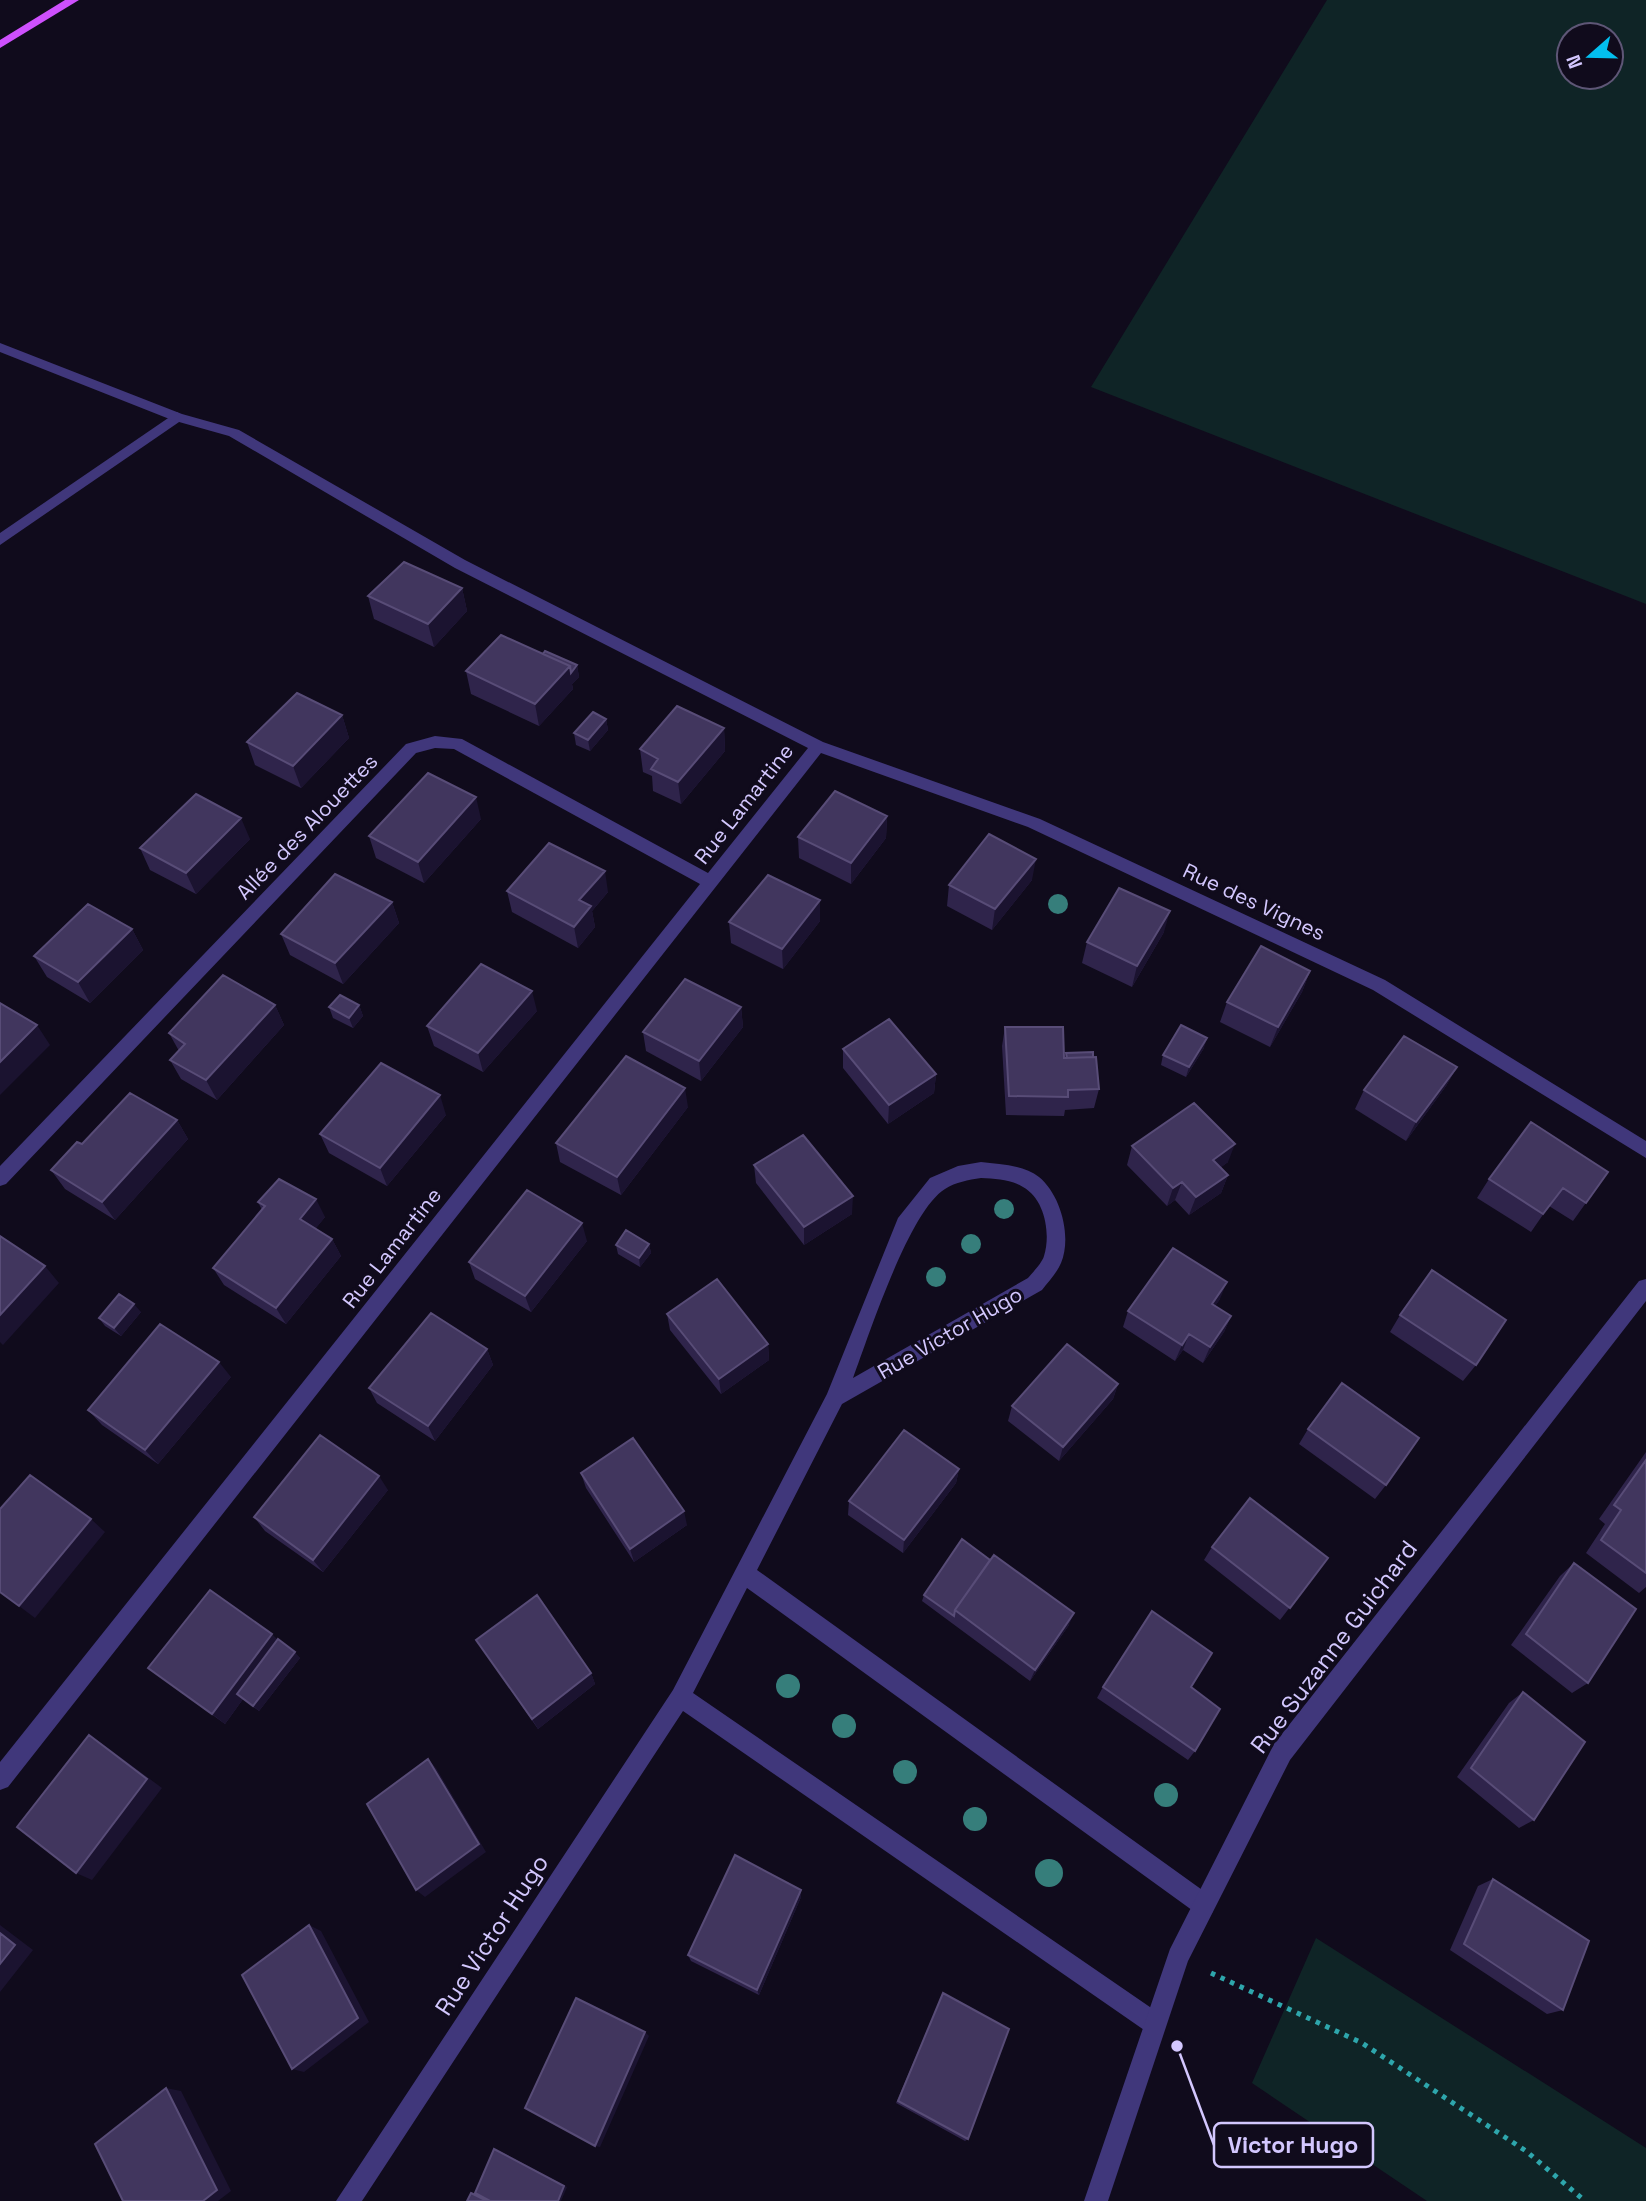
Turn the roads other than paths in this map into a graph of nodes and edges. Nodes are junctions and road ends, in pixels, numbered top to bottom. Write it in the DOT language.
graph roads {
  1 [pos="73,0"];
  2 [pos="0,45"];
  3 [pos="0,347"];
  4 [pos="177,417"];
  5 [pos="0,540"];
  6 [pos="818,746"];
  7 [pos="711,882"];
  8 [pos="1646,1150"];
  9 [pos="0,1178"];
  10 [pos="1646,1287"];
  11 [pos="835,1398"];
  12 [pos="745,1574"];
  13 [pos="680,1698"];
  14 [pos="0,1779"];
  15 [pos="1204,1905"];
  16 [pos="1155,2024"];
  17 [pos="348,2201"];
  18 [pos="1096,2201"];
  1 -- 2 [label="main road"];
  3 -- 4 [label="street, Rue des Vignes"];
  4 -- 5 [label="street"];
  4 -- 6 [label="street, Rue des Vignes"];
  6 -- 7 [label="street, Rue Lamartine"];
  6 -- 8 [label="street, Rue des Vignes"];
  7 -- 9 [label="street, Allée des Alouettes"];
  7 -- 14 [label="street, Rue Lamartine"];
  10 -- 15 [label="street, Rue Suzanne Guichard"];
  11 -- 11 [label="street, Rue Victor Hugo"];
  11 -- 12 [label="street, Rue Victor Hugo"];
  12 -- 13 [label="street, Rue Victor Hugo"];
  12 -- 15 [label="street"];
  13 -- 16 [label="street"];
  13 -- 17 [label="street, Rue Victor Hugo"];
  15 -- 16 [label="street, Rue Suzanne Guichard"];
  16 -- 18 [label="street, Rue Suzanne Guichard"];
}
